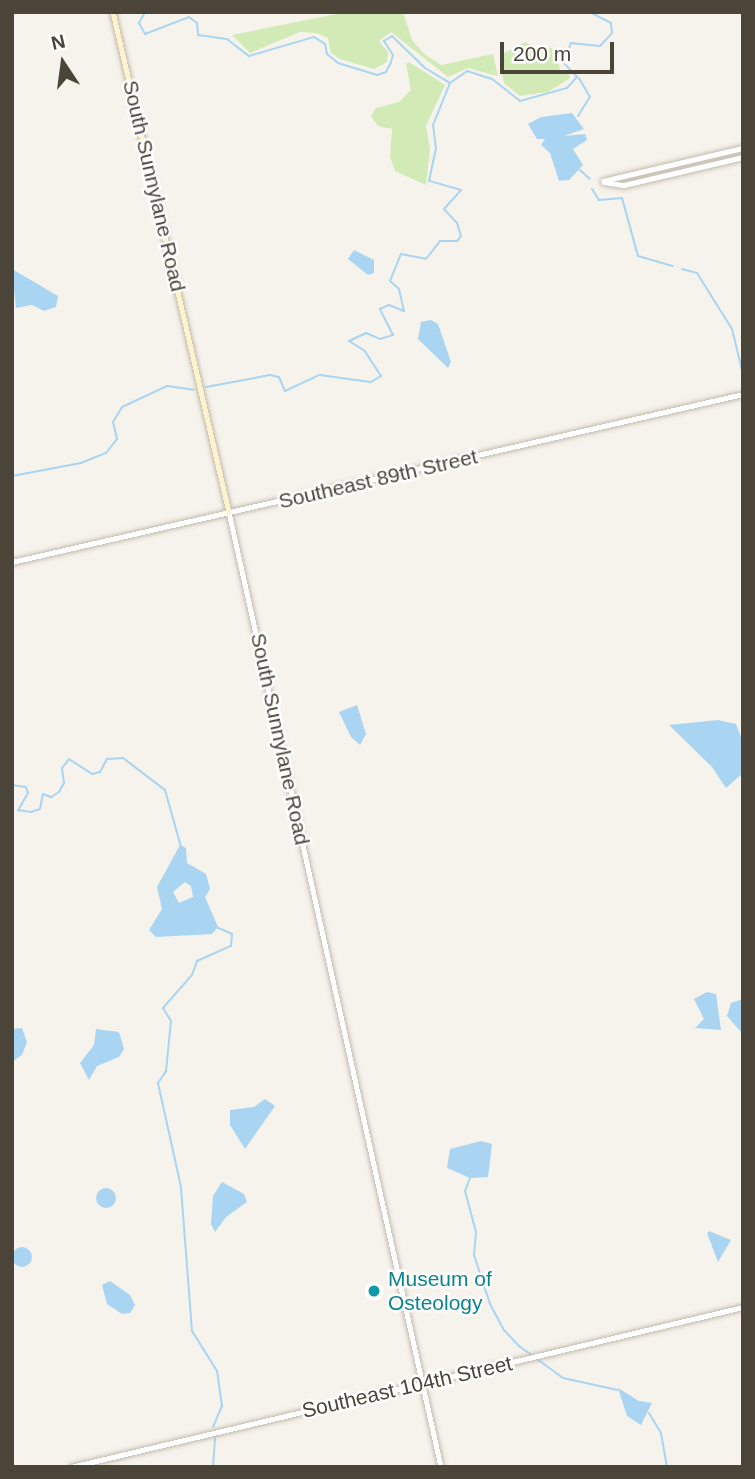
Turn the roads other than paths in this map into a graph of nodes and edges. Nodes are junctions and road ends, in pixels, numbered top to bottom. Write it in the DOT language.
graph roads {
  1 [pos="113,12"];
  2 [pos="743,148"];
  3 [pos="743,158"];
  4 [pos="743,394"];
  5 [pos="229,512"];
  6 [pos="12,562"];
  7 [pos="743,1307"];
  8 [pos="422,1384"];
  9 [pos="71,1467"];
  10 [pos="441,1467"];
  1 -- 5 [label="main road, South Sunnylane Road"];
  2 -- 3 [label="street"];
  4 -- 5 [label="street, Southeast 89th Street"];
  5 -- 6 [label="street, Southeast 89th Street"];
  5 -- 8 [label="street, South Sunnylane Road"];
  7 -- 8 [label="street, Southeast 104th Street"];
  8 -- 9 [label="street, Southeast 104th Street"];
  8 -- 10 [label="street, South Sunnylane Road"];
}
